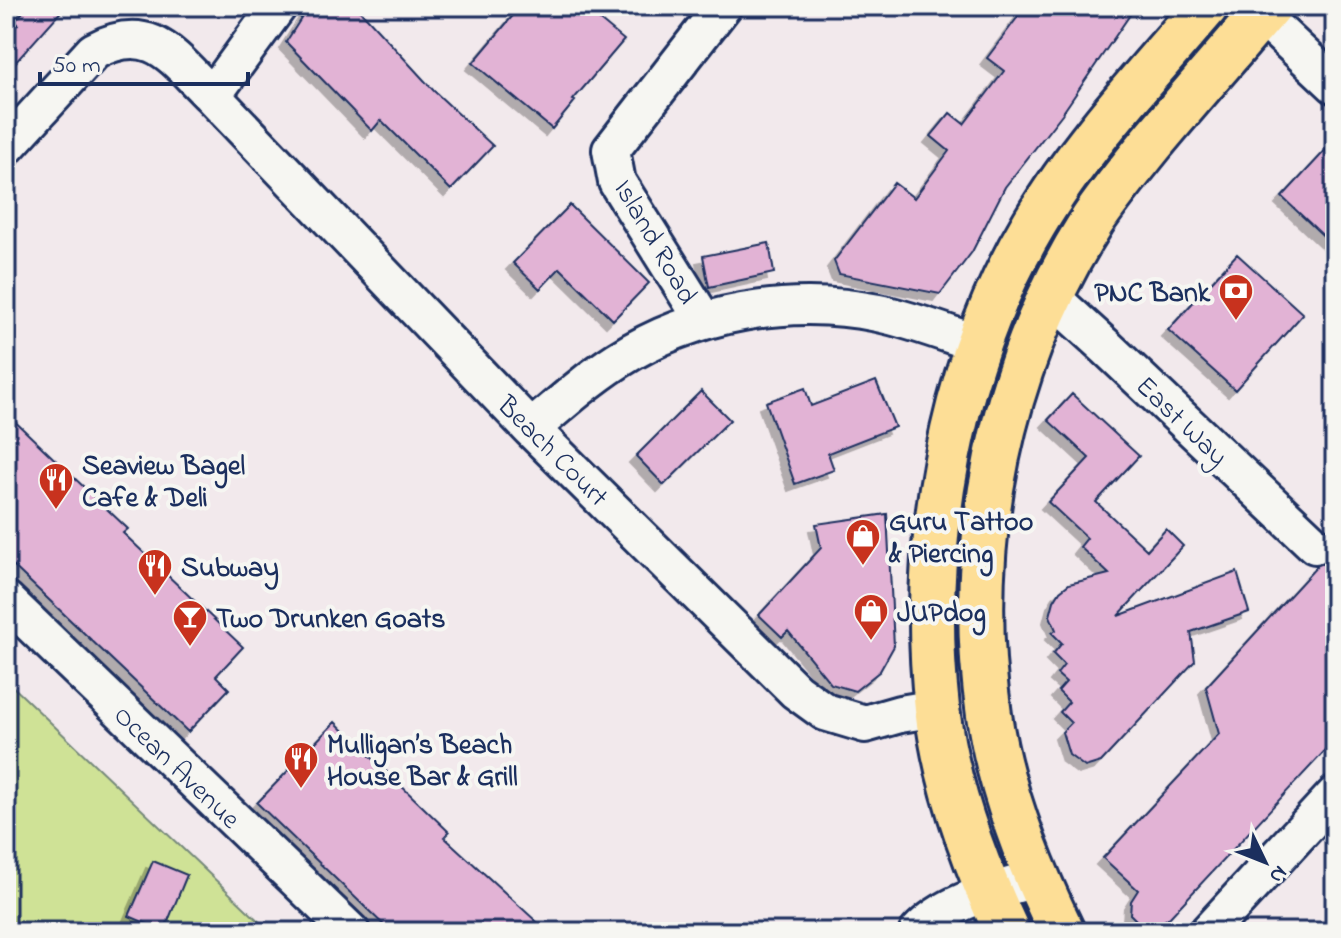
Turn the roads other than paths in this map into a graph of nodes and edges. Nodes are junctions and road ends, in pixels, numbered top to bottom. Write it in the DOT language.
graph roads {
  1 [pos="723,6"];
  2 [pos="1206,6"];
  3 [pos="1260,9"];
  4 [pos="270,16"];
  5 [pos="1335,85"];
  6 [pos="212,96"];
  7 [pos="6,147"];
  8 [pos="1033,226"];
  9 [pos="1051,297"];
  10 [pos="704,321"];
  11 [pos="978,344"];
  12 [pos="531,429"];
  13 [pos="1001,438"];
  14 [pos="1315,545"];
  15 [pos="6,600"];
  16 [pos="937,708"];
  17 [pos="1335,795"];
  18 [pos="1037,878"];
  19 [pos="998,913"];
  20 [pos="351,932"];
  21 [pos="918,932"];
  22 [pos="1062,932"];
  23 [pos="1208,932"];
  1 -- 10 [label="street, Island Road"];
  2 -- 8 [label="main road"];
  3 -- 5 [label="street"];
  3 -- 9 [label="main road"];
  4 -- 6 [label="street"];
  6 -- 7 [label="street, Beach Court"];
  6 -- 12 [label="street, Beach Court"];
  8 -- 9 [label="main road"];
  8 -- 11 [label="main road"];
  9 -- 13 [label="main road"];
  9 -- 14 [label="street, East Way"];
  10 -- 11 [label="street"];
  10 -- 12 [label="street"];
  11 -- 13 [label="main road"];
  11 -- 16 [label="main road"];
  12 -- 16 [label="street, Beach Court"];
  13 -- 18 [label="main road"];
  15 -- 20 [label="street, Ocean Avenue"];
  16 -- 19 [label="main road"];
  17 -- 23 [label="street"];
  18 -- 19 [label="street"];
  18 -- 22 [label="main road"];
  19 -- 21 [label="street"];
}
